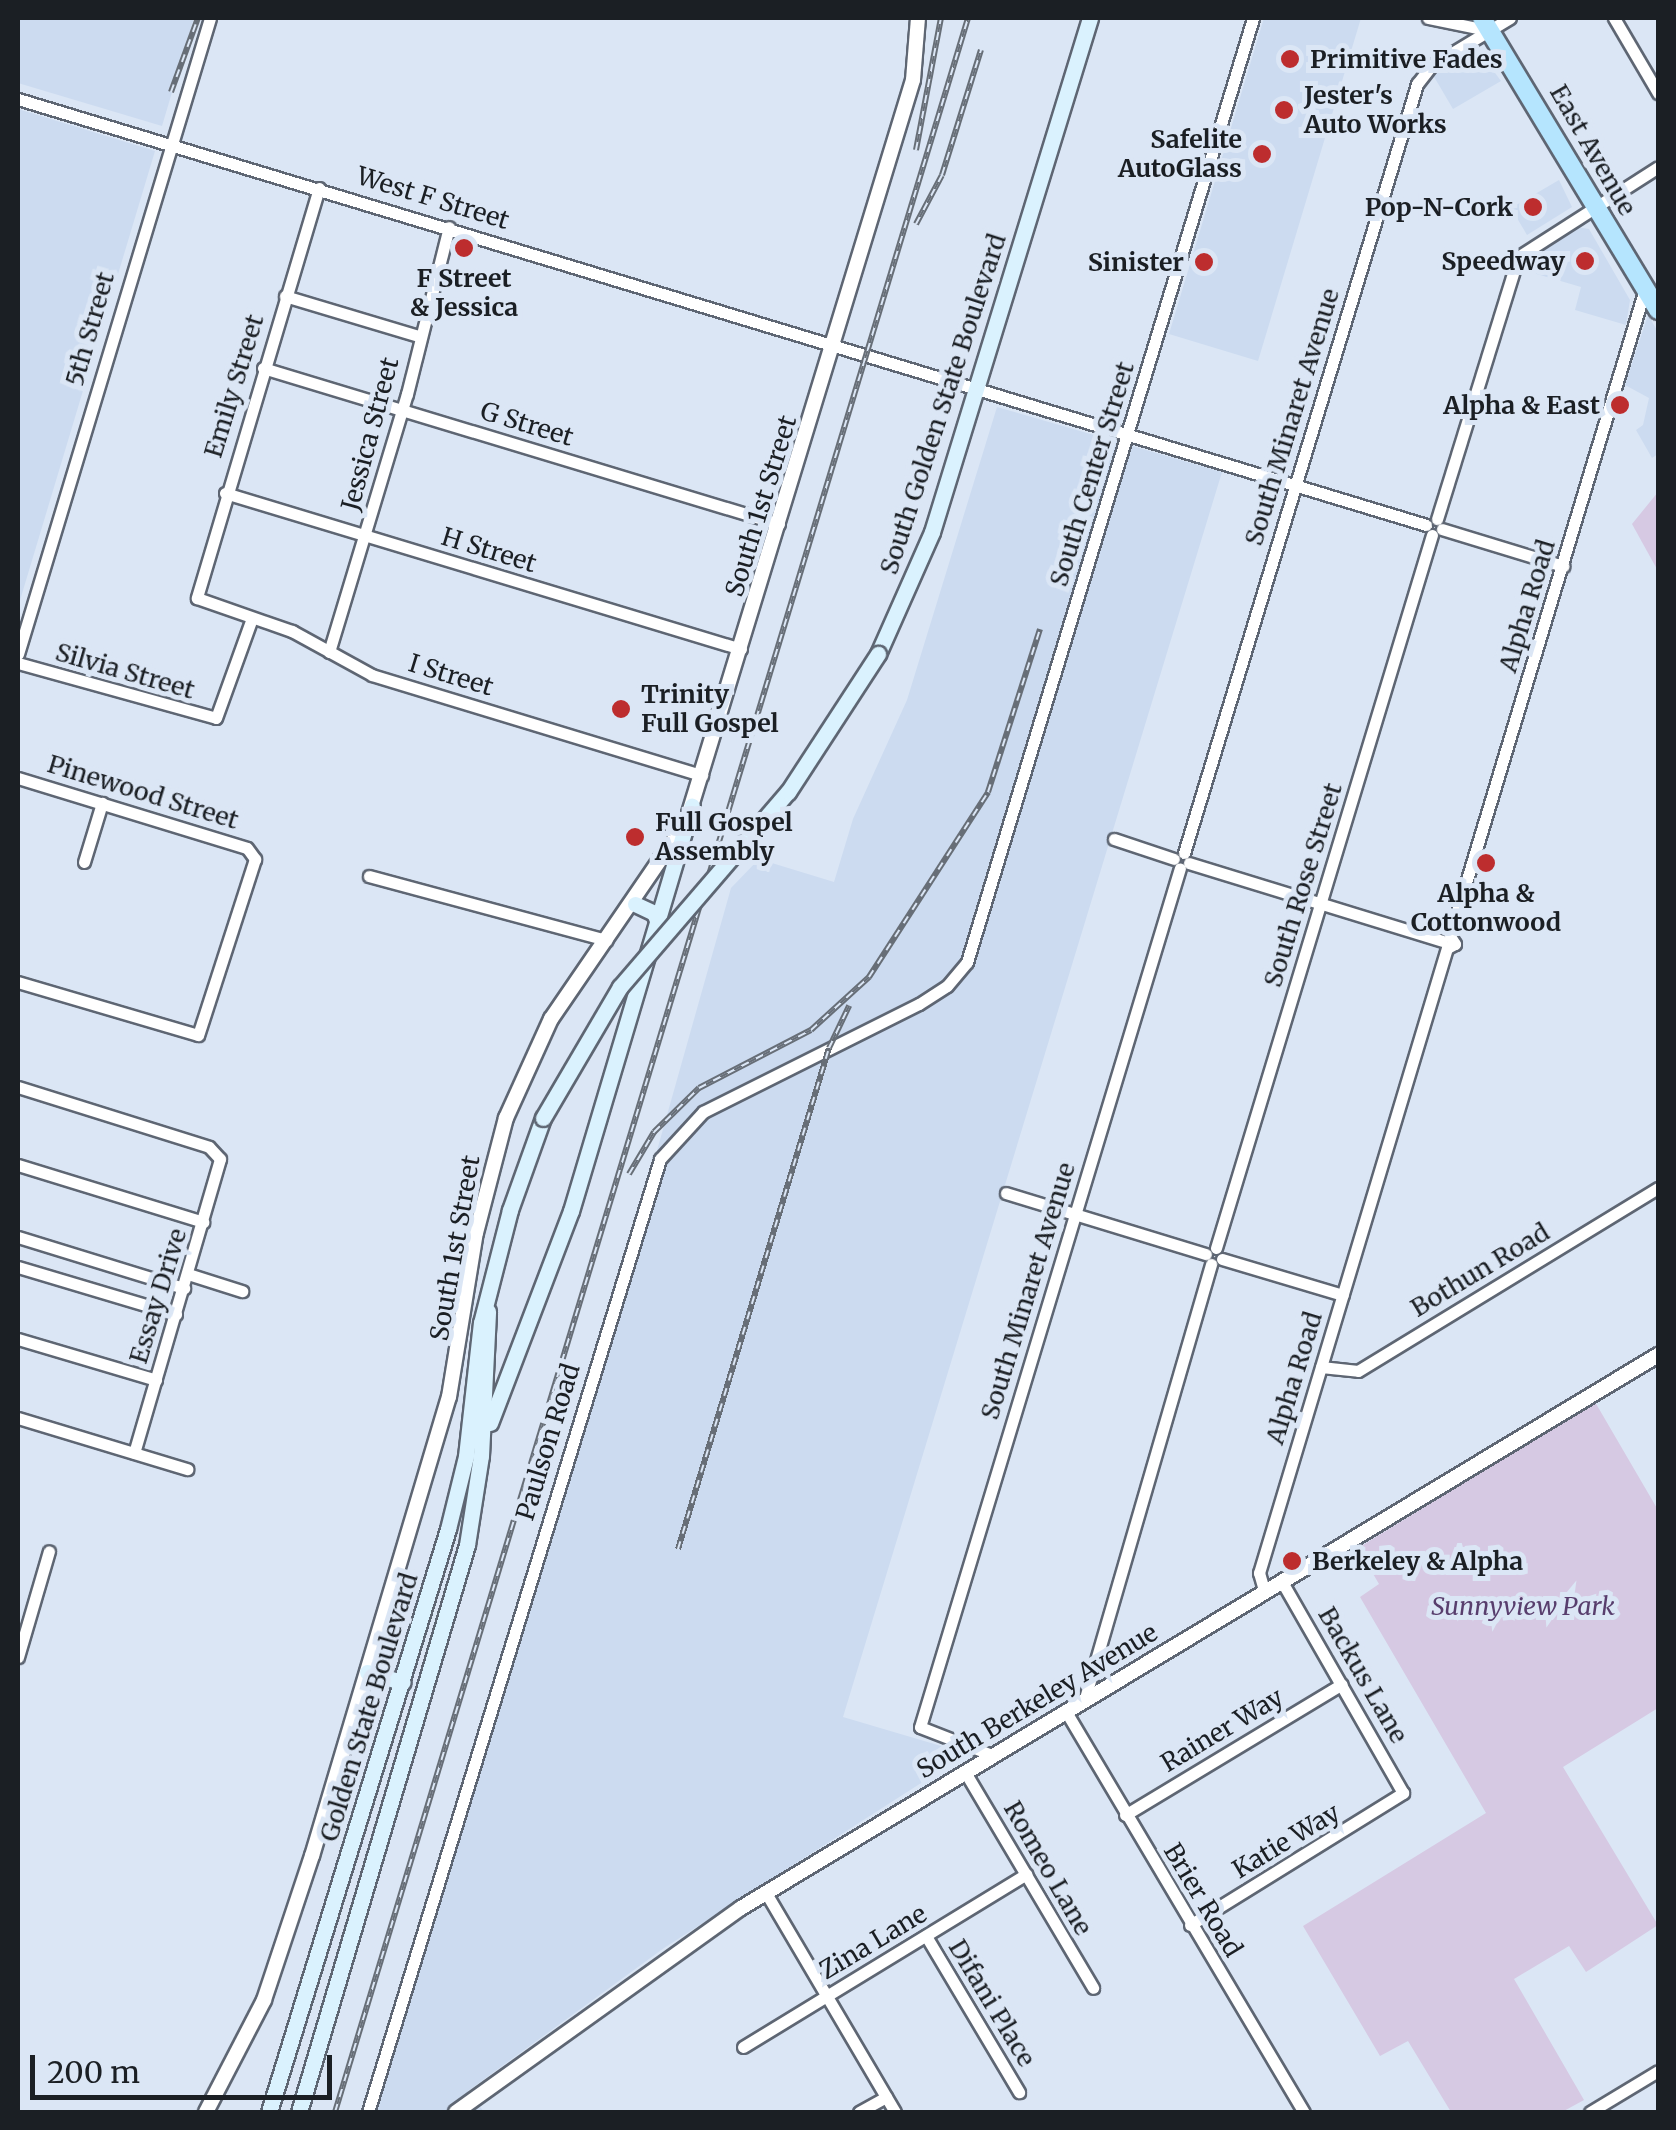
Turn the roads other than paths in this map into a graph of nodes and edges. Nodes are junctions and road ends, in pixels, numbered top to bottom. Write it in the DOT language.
graph roads {
  1 [pos="210,18"];
  2 [pos="918,18"];
  3 [pos="1090,18"];
  4 [pos="1253,18"];
  5 [pos="1428,18"];
  6 [pos="1510,18"];
  7 [pos="1614,18"];
  8 [pos="1486,23"];
  9 [pos="1464,28"];
  10 [pos="1470,42"];
  11 [pos="1658,93"];
  12 [pos="18,98"];
  13 [pos="170,143"];
  14 [pos="1658,167"];
  15 [pos="318,188"];
  16 [pos="1596,204"];
  17 [pos="448,227"];
  18 [pos="1646,289"];
  19 [pos="285,296"];
  20 [pos="1658,310"];
  21 [pos="418,336"];
  22 [pos="834,344"];
  23 [pos="262,368"];
  24 [pos="978,388"];
  25 [pos="402,410"];
  26 [pos="1127,434"];
  27 [pos="1295,485"];
  28 [pos="225,493"];
  29 [pos="778,524"];
  30 [pos="1434,527"];
  31 [pos="365,536"];
  32 [pos="1562,566"];
  33 [pos="197,598"];
  34 [pos="252,618"];
  35 [pos="741,649"];
  36 [pos="329,652"];
  37 [pos="18,654"];
  38 [pos="18,664"];
  39 [pos="702,774"];
  40 [pos="18,778"];
  41 [pos="102,804"];
  42 [pos="692,806"];
  43 [pos="1114,839"];
  44 [pos="1182,861"];
  45 [pos="84,862"];
  46 [pos="369,876"];
  47 [pos="1321,903"];
  48 [pos="635,904"];
  49 [pos="658,925"];
  50 [pos="606,940"];
  51 [pos="1446,942"];
  52 [pos="974,944"];
  53 [pos="18,982"];
  54 [pos="18,1087"];
  55 [pos="544,1118"];
  56 [pos="18,1165"];
  57 [pos="1658,1188"];
  58 [pos="1006,1193"];
  59 [pos="1075,1214"];
  60 [pos="204,1222"];
  61 [pos="18,1237"];
  62 [pos="1214,1256"];
  63 [pos="18,1267"];
  64 [pos="188,1274"];
  65 [pos="184,1288"];
  66 [pos="242,1291"];
  67 [pos="1343,1295"];
  68 [pos="488,1311"];
  69 [pos="176,1314"];
  70 [pos="18,1339"];
  71 [pos="1657,1360"];
  72 [pos="1321,1367"];
  73 [pos="156,1380"];
  74 [pos="18,1418"];
  75 [pos="134,1453"];
  76 [pos="481,1456"];
  77 [pos="187,1469"];
  78 [pos="49,1552"];
  79 [pos="1281,1580"];
  80 [pos="1264,1590"];
  81 [pos="18,1657"];
  82 [pos="366,1672"];
  83 [pos="402,1682"];
  84 [pos="1342,1684"];
  85 [pos="1086,1698"];
  86 [pos="1065,1710"];
  87 [pos="992,1755"];
  88 [pos="965,1772"];
  89 [pos="1402,1794"];
  90 [pos="1125,1815"];
  91 [pos="1026,1874"];
  92 [pos="766,1893"];
  93 [pos="1190,1926"];
  94 [pos="926,1936"];
  95 [pos="1092,1988"];
  96 [pos="827,1996"];
  97 [pos="743,2047"];
  98 [pos="1658,2071"];
  99 [pos="1019,2092"];
  100 [pos="274,2096"];
  101 [pos="886,2096"];
  102 [pos="206,2112"];
  103 [pos="260,2112"];
  104 [pos="269,2112"];
  105 [pos="299,2112"];
  106 [pos="368,2112"];
  107 [pos="456,2112"];
  108 [pos="859,2112"];
  109 [pos="895,2112"];
  110 [pos="1304,2112"];
  111 [pos="1590,2112"];
  1 -- 13 [label="street, 5th Street"];
  2 -- 22 [label="street, South 1st Street"];
  3 -- 24 [label="main road, South Golden State Boulevard"];
  4 -- 26 [label="street, South Center Street"];
  5 -- 9 [label="street"];
  6 -- 8 [label="street, South Minaret Avenue"];
  7 -- 11 [label="street"];
  8 -- 9 [label="street"];
  8 -- 10 [label="street, South Minaret Avenue"];
  8 -- 16 [label="main road, East Avenue"];
  9 -- 10 [label="street"];
  10 -- 27 [label="street, South Minaret Avenue"];
  12 -- 13 [label="street, West F Street"];
  13 -- 15 [label="street, West F Street"];
  13 -- 37 [label="street, 5th Street"];
  14 -- 16 [label="street, South Rose Street"];
  15 -- 17 [label="street, West F Street"];
  15 -- 19 [label="street, Emily Street"];
  16 -- 18 [label="main road, East Avenue"];
  16 -- 30 [label="street, South Rose Street"];
  17 -- 21 [label="street, Jessica Street"];
  17 -- 22 [label="street, West F Street"];
  18 -- 20 [label="main road, East Avenue"];
  18 -- 32 [label="street, Alpha Road"];
  19 -- 21 [label="street"];
  19 -- 23 [label="street, Emily Street"];
  21 -- 25 [label="street, Jessica Street"];
  22 -- 24 [label="street, West F Street"];
  22 -- 29 [label="street, South 1st Street"];
  23 -- 25 [label="street, G Street"];
  23 -- 28 [label="street, Emily Street"];
  24 -- 26 [label="street, West F Street"];
  24 -- 55 [label="main road, South Golden State Boulevard, bridge"];
  25 -- 29 [label="street, G Street"];
  25 -- 31 [label="street, Jessica Street"];
  26 -- 27 [label="street, West F Street"];
  26 -- 52 [label="street, South Center Street"];
  27 -- 30 [label="street, West F Street"];
  27 -- 44 [label="street, South Minaret Avenue"];
  28 -- 31 [label="street, H Street"];
  28 -- 33 [label="street, Emily Street"];
  29 -- 35 [label="street, South 1st Street"];
  30 -- 32 [label="street, West F Street"];
  30 -- 47 [label="street, South Rose Street"];
  31 -- 35 [label="street, H Street"];
  31 -- 36 [label="street, Jessica Street"];
  32 -- 51 [label="street, Alpha Road"];
  33 -- 34 [label="street, I Street"];
  34 -- 36 [label="street, I Street"];
  34 -- 38 [label="street, Silvia Street"];
  35 -- 39 [label="street, South 1st Street"];
  36 -- 39 [label="street, I Street"];
  39 -- 42 [label="street, South 1st Street"];
  40 -- 41 [label="street, Pinewood Street"];
  41 -- 45 [label="street"];
  41 -- 53 [label="street, Pinewood Street"];
  42 -- 48 [label="street, South 1st Street"];
  42 -- 49 [label="main road"];
  43 -- 44 [label="street"];
  44 -- 47 [label="street"];
  44 -- 59 [label="street, South Minaret Avenue"];
  46 -- 50 [label="street"];
  47 -- 51 [label="street"];
  47 -- 62 [label="street, South Rose Street"];
  48 -- 49 [label="main road"];
  48 -- 50 [label="street, South 1st Street"];
  49 -- 76 [label="main road"];
  50 -- 82 [label="street, South 1st Street"];
  51 -- 67 [label="street, Alpha Road"];
  52 -- 106 [label="street, Paulson Road"];
  54 -- 60 [label="street, Essay Drive"];
  55 -- 68 [label="main road, Golden State Boulevard"];
  56 -- 60 [label="street"];
  57 -- 72 [label="street, Bothun Road"];
  58 -- 59 [label="street"];
  59 -- 62 [label="street"];
  59 -- 87 [label="street, South Minaret Avenue"];
  60 -- 64 [label="street, Essay Drive"];
  61 -- 65 [label="street"];
  62 -- 67 [label="street"];
  62 -- 85 [label="street, South Rose Street"];
  63 -- 69 [label="street"];
  64 -- 65 [label="street, Essay Drive"];
  64 -- 66 [label="street"];
  65 -- 69 [label="street, Essay Drive"];
  67 -- 72 [label="street, Alpha Road"];
  68 -- 76 [label="main road, Golden State Boulevard"];
  68 -- 83 [label="main road, Golden State Boulevard"];
  69 -- 73 [label="street, Essay Drive"];
  70 -- 73 [label="street"];
  71 -- 79 [label="street, South Berkeley Avenue"];
  72 -- 80 [label="street, Alpha Road"];
  73 -- 75 [label="street, Essay Drive"];
  74 -- 75 [label="street"];
  75 -- 77 [label="street"];
  76 -- 105 [label="main road, Golden State Boulevard"];
  78 -- 81 [label="street"];
  79 -- 80 [label="street, South Berkeley Avenue"];
  79 -- 84 [label="street, Backus Lane"];
  80 -- 85 [label="street, South Berkeley Avenue"];
  82 -- 83 [label="main road"];
  82 -- 102 [label="street, South 1st Street"];
  83 -- 100 [label="main road, Golden State Boulevard"];
  84 -- 89 [label="street, Backus Lane"];
  84 -- 90 [label="street, Rainer Way"];
  85 -- 86 [label="street, South Berkeley Avenue"];
  86 -- 87 [label="street, South Berkeley Avenue"];
  86 -- 90 [label="street, Brier Road"];
  87 -- 88 [label="street, South Berkeley Avenue"];
  88 -- 91 [label="street, Romeo Lane"];
  88 -- 92 [label="street, South Berkeley Avenue"];
  89 -- 93 [label="street, Katie Way"];
  90 -- 93 [label="street, Brier Road"];
  91 -- 94 [label="street, Zina Lane"];
  91 -- 95 [label="street, Romeo Lane"];
  92 -- 96 [label="street"];
  92 -- 107 [label="street, South Berkeley Avenue"];
  93 -- 110 [label="street, Brier Road"];
  94 -- 96 [label="street, Zina Lane"];
  94 -- 99 [label="street, Difani Place"];
  96 -- 97 [label="street, Zina Lane"];
  96 -- 101 [label="street"];
  98 -- 111 [label="street"];
  100 -- 103 [label="main road"];
  100 -- 104 [label="main road, Golden State Boulevard"];
  101 -- 108 [label="street"];
  101 -- 109 [label="street"];
}
